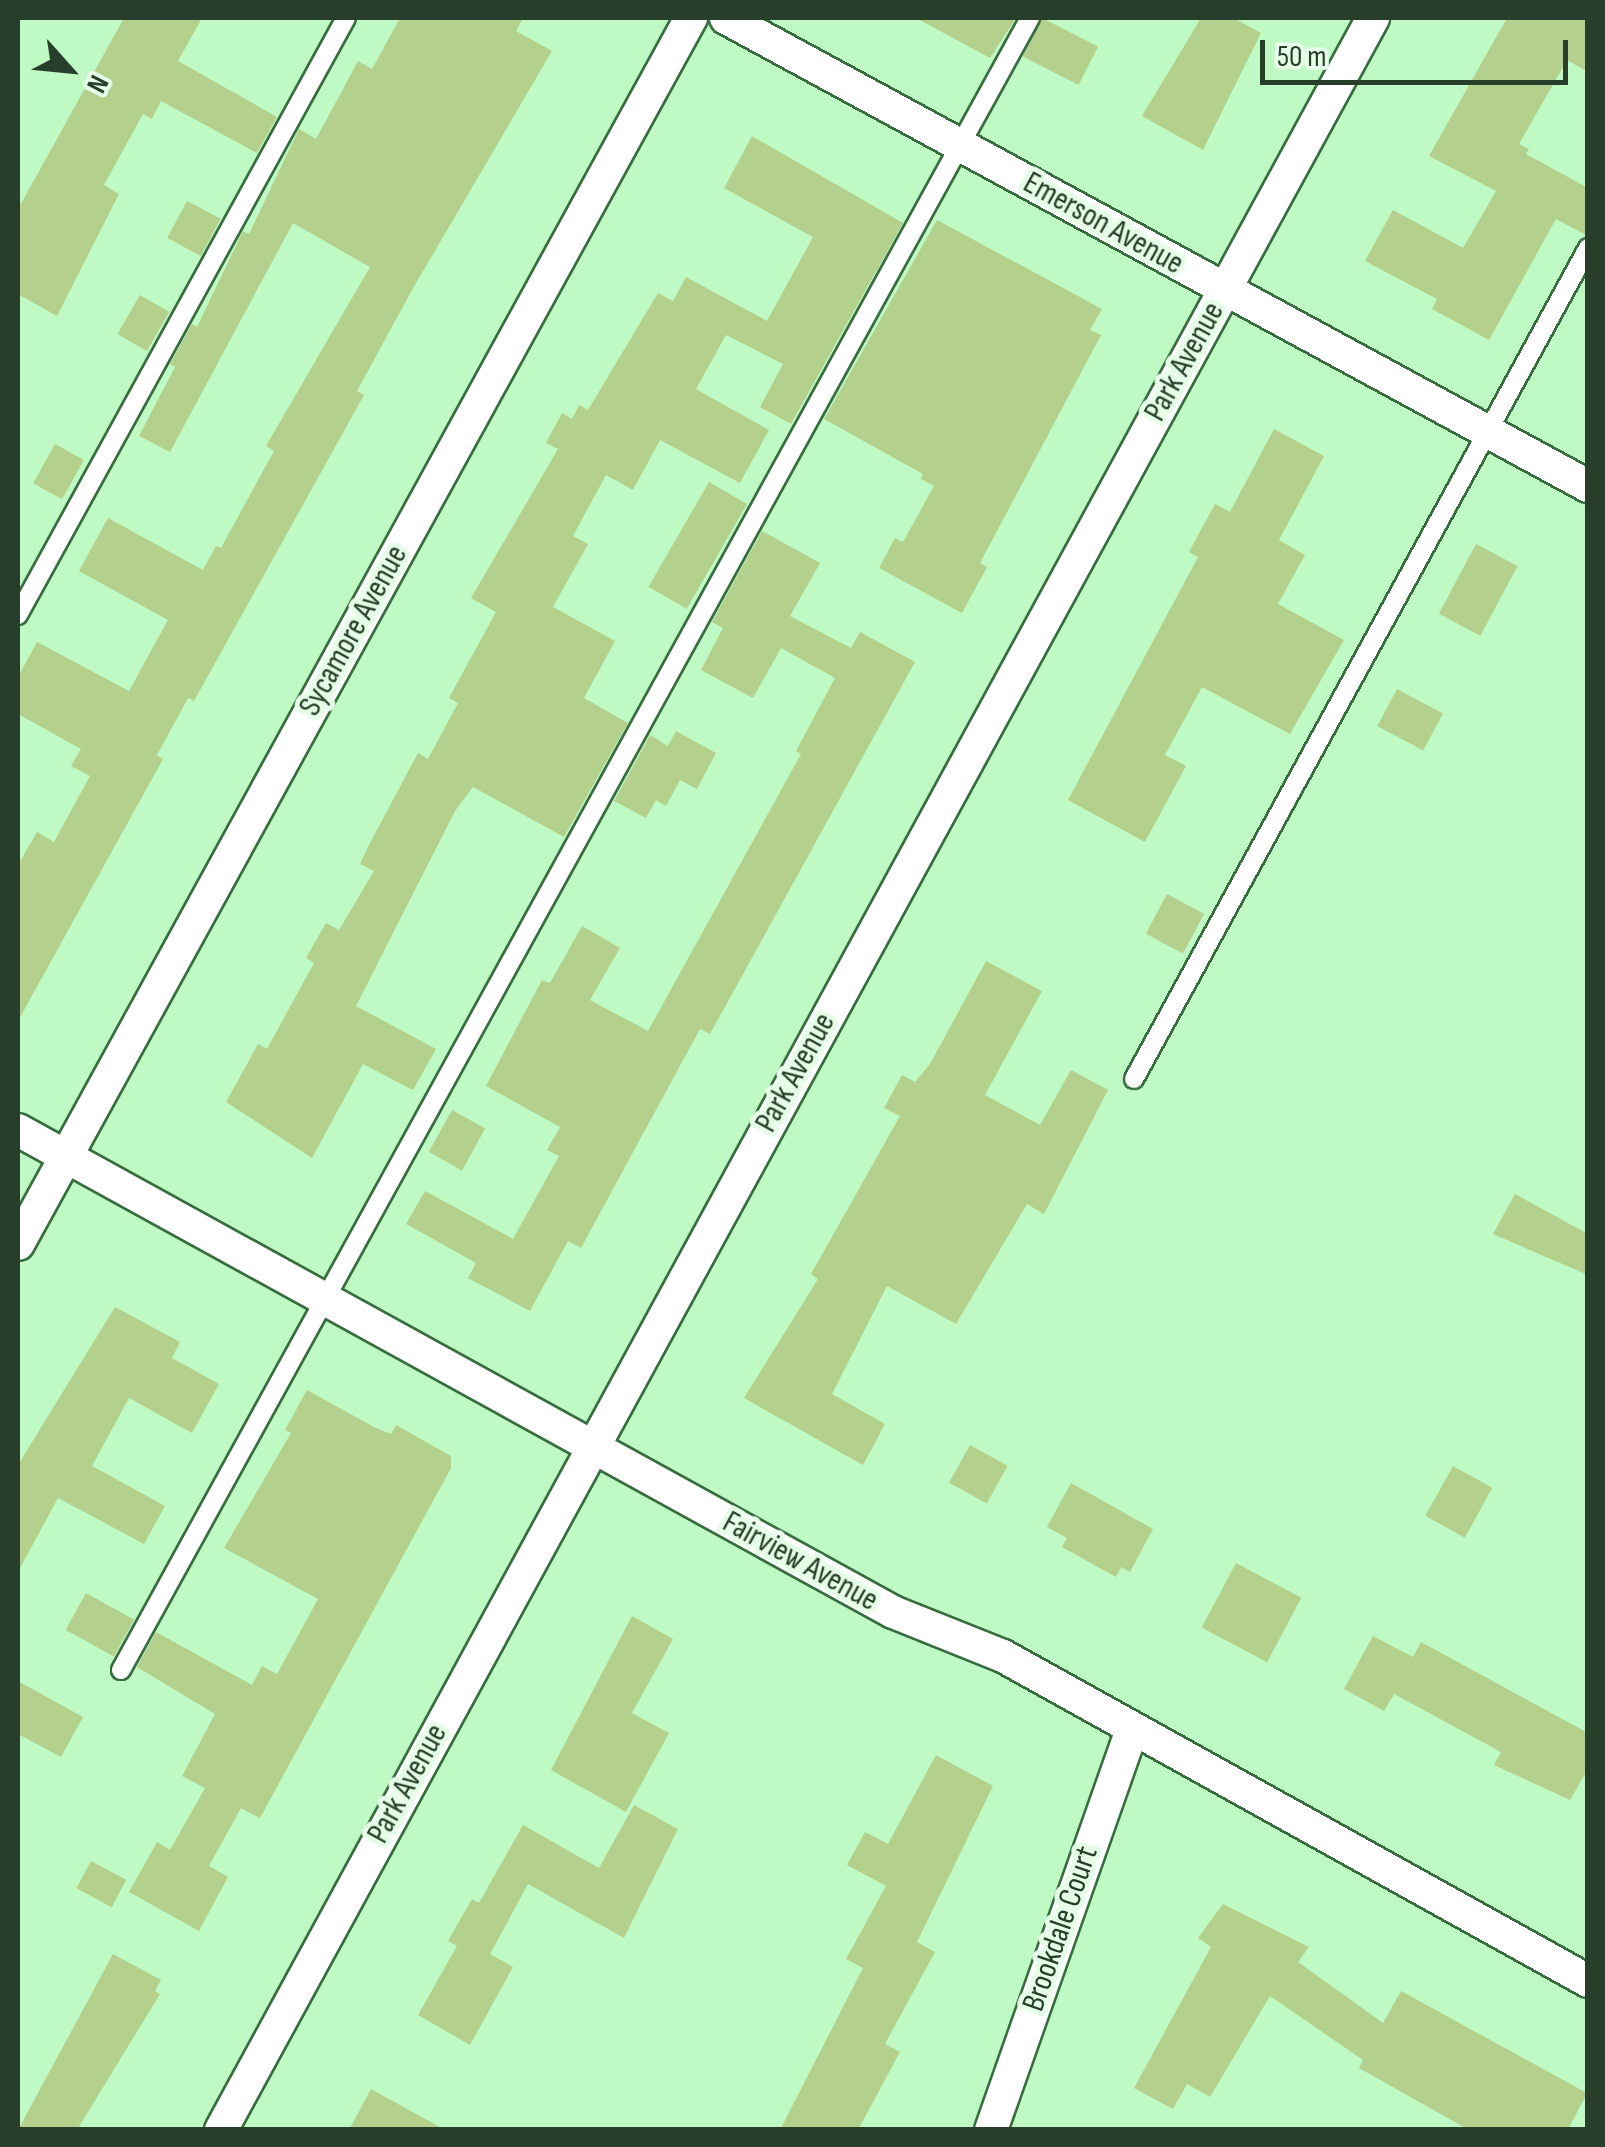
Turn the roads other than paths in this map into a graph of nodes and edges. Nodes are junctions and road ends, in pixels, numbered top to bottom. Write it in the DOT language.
graph roads {
  1 [pos="346,18"];
  2 [pos="691,18"];
  3 [pos="726,18"];
  4 [pos="1030,18"];
  5 [pos="1373,18"];
  6 [pos="960,146"];
  7 [pos="1588,248"];
  8 [pos="1224,290"];
  9 [pos="1488,432"];
  10 [pos="1588,486"];
  11 [pos="18,615"];
  12 [pos="1134,1080"];
  13 [pos="18,1130"];
  14 [pos="65,1157"];
  15 [pos="18,1244"];
  16 [pos="328,1302"];
  17 [pos="592,1448"];
  18 [pos="121,1670"];
  19 [pos="1132,1728"];
  20 [pos="1588,1981"];
  21 [pos="221,2130"];
  22 [pos="991,2130"];
  1 -- 11 [label="lane"];
  2 -- 14 [label="street, Sycamore Avenue"];
  3 -- 6 [label="street, Emerson Avenue"];
  4 -- 6 [label="lane"];
  5 -- 8 [label="street, Park Avenue"];
  6 -- 8 [label="street, Emerson Avenue"];
  6 -- 16 [label="lane"];
  7 -- 9 [label="lane"];
  8 -- 9 [label="street, Emerson Avenue"];
  8 -- 17 [label="street, Park Avenue"];
  9 -- 10 [label="street, Emerson Avenue"];
  9 -- 12 [label="lane"];
  13 -- 14 [label="street, Fairview Avenue"];
  14 -- 15 [label="street, Sycamore Avenue"];
  14 -- 16 [label="street, Fairview Avenue"];
  16 -- 17 [label="street, Fairview Avenue"];
  16 -- 18 [label="lane"];
  17 -- 19 [label="street, Fairview Avenue"];
  17 -- 21 [label="street, Park Avenue"];
  19 -- 20 [label="street, Fairview Avenue"];
  19 -- 22 [label="street, Brookdale Court"];
}
